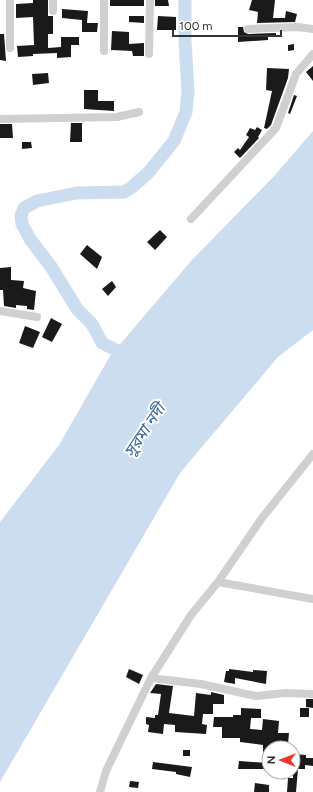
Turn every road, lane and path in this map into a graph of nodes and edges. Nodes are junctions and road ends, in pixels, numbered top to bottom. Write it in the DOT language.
graph roads {
  1 [pos="10,0"];
  2 [pos="54,0"];
  3 [pos="104,0"];
  4 [pos="150,0"];
  5 [pos="53,11"];
  6 [pos="248,29"];
  7 [pos="313,29"];
  8 [pos="10,48"];
  9 [pos="104,51"];
  10 [pos="149,54"];
  11 [pos="313,54"];
  12 [pos="139,112"];
  13 [pos="0,119"];
  14 [pos="191,219"];
  15 [pos="0,311"];
  16 [pos="37,317"];
  17 [pos="313,454"];
  18 [pos="218,582"];
  19 [pos="313,598"];
  20 [pos="151,678"];
  21 [pos="313,694"];
  22 [pos="100,792"];
  1 -- 8 [label="street"];
  2 -- 5 [label="street"];
  3 -- 9 [label="street"];
  4 -- 10 [label="street"];
  6 -- 7 [label="street"];
  11 -- 14 [label="street"];
  12 -- 13 [label="street"];
  15 -- 16 [label="street"];
  17 -- 18 [label="street"];
  18 -- 19 [label="street"];
  18 -- 20 [label="street"];
  20 -- 21 [label="street"];
  20 -- 22 [label="street"];
}
